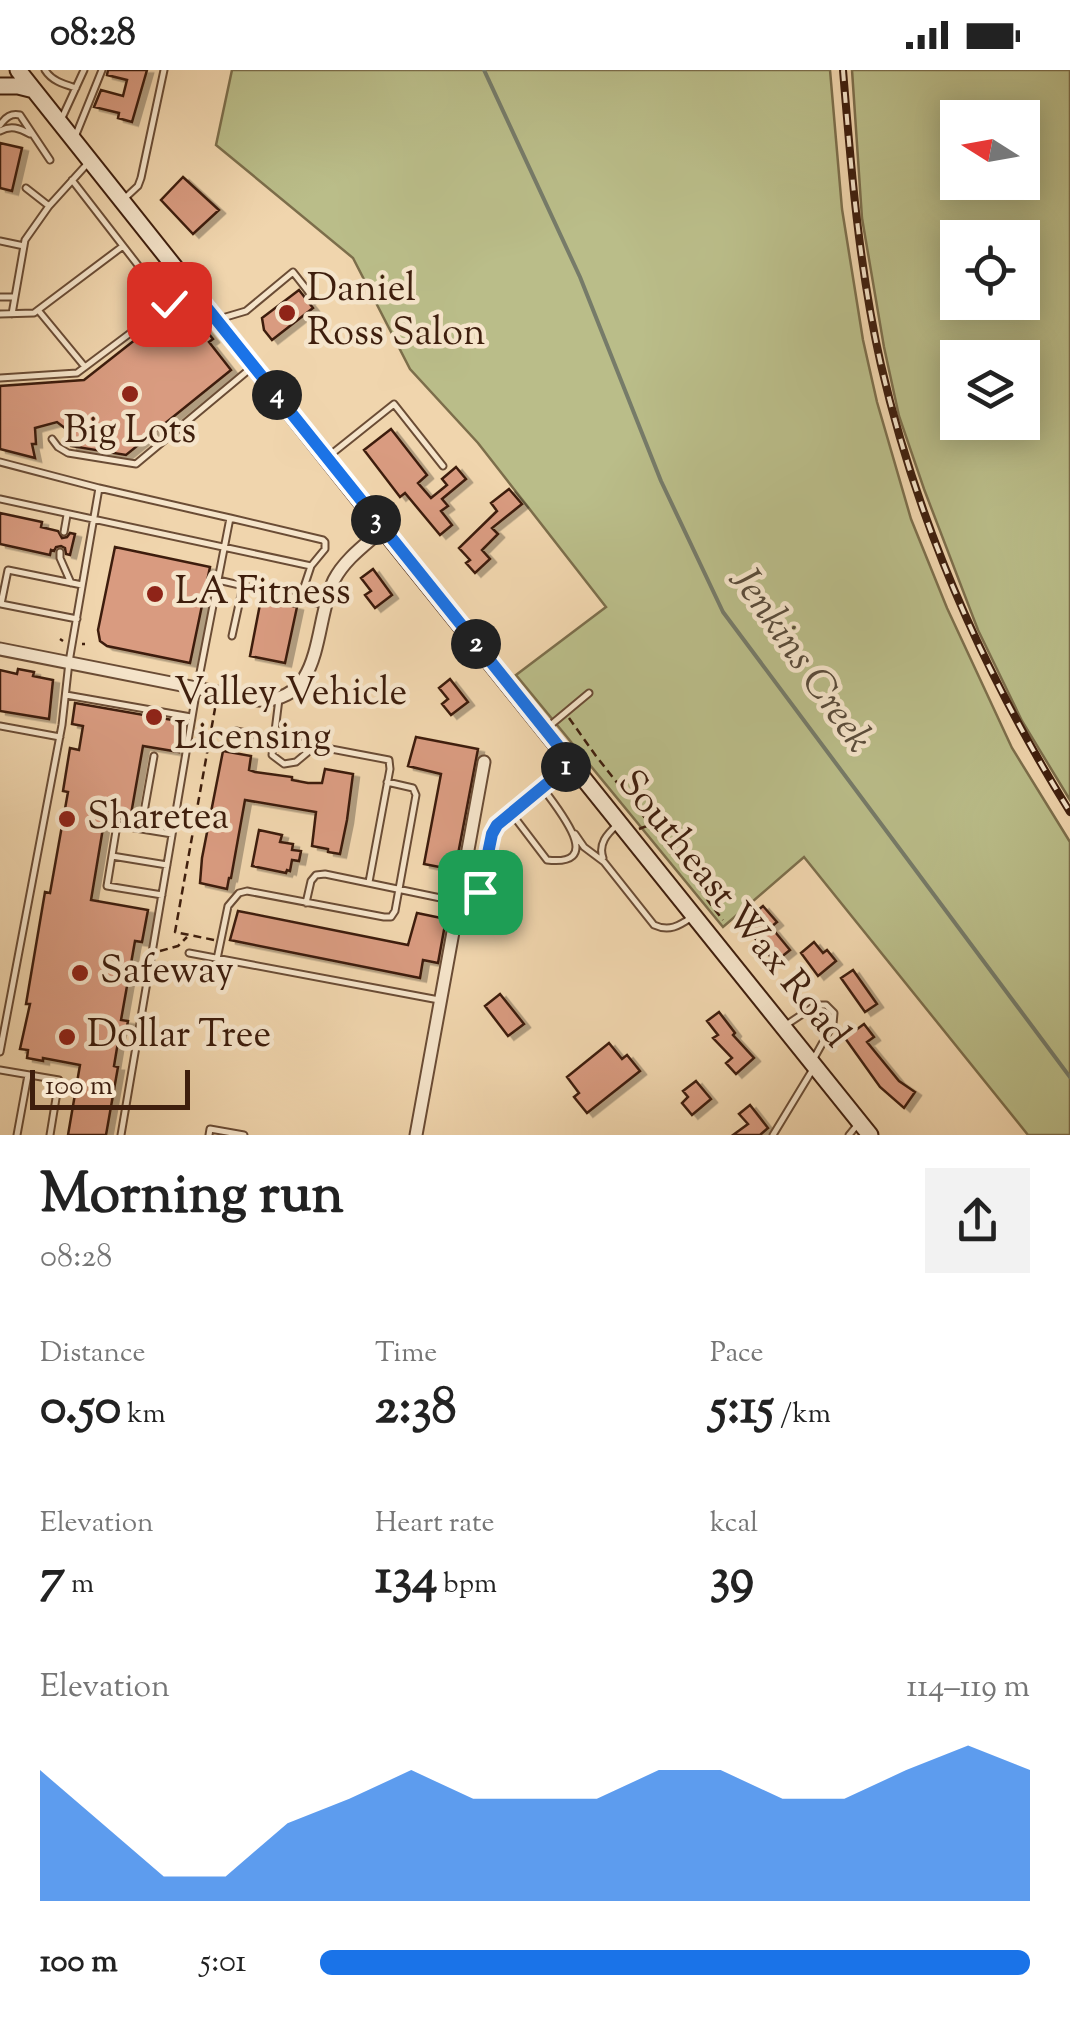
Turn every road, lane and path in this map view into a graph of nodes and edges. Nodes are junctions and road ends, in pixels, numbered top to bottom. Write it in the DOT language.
graph roads {
  1 [pos="18,70"];
  2 [pos="45,70"];
  3 [pos="84,70"];
  4 [pos="102,70"];
  5 [pos="164,70"];
  6 [pos="0,86"];
  7 [pos="77,88"];
  8 [pos="34,90"];
  9 [pos="60,122"];
  10 [pos="0,128"];
  11 [pos="33,135"];
  12 [pos="74,140"];
  13 [pos="50,160"];
  14 [pos="90,160"];
  15 [pos="72,180"];
  16 [pos="26,188"];
  17 [pos="122,201"];
  18 [pos="50,206"];
  19 [pos="0,241"];
  20 [pos="24,246"];
  21 [pos="123,246"];
  22 [pos="191,288"];
  23 [pos="0,296"];
  24 [pos="14,297"];
  25 [pos="315,300"];
  26 [pos="169,304"];
  27 [pos="38,310"];
  28 [pos="0,314"];
  29 [pos="12,314"];
  30 [pos="216,320"];
  31 [pos="254,366"];
  32 [pos="86,367"];
  33 [pos="0,378"];
  34 [pos="52,439"];
  35 [pos="327,458"];
  36 [pos="0,462"];
  37 [pos="443,466"];
  38 [pos="99,488"];
  39 [pos="0,500"];
  40 [pos="67,514"];
  41 [pos="230,518"];
  42 [pos="95,520"];
  43 [pos="383,530"];
  44 [pos="64,532"];
  45 [pos="224,548"];
  46 [pos="60,552"];
  47 [pos="311,566"];
  48 [pos="218,580"];
  49 [pos="71,583"];
  50 [pos="83,585"];
  51 [pos="243,586"];
  52 [pos="300,599"];
  53 [pos="325,605"];
  54 [pos="77,620"];
  55 [pos="232,636"];
  56 [pos="0,649"];
  57 [pos="69,662"];
  58 [pos="197,688"];
  59 [pos="590,693"];
  60 [pos="66,695"];
  61 [pos="283,698"];
  62 [pos="216,702"];
  63 [pos="566,712"];
  64 [pos="192,718"];
  65 [pos="0,726"];
  66 [pos="545,730"];
  67 [pos="236,731"];
  68 [pos="60,737"];
  69 [pos="274,738"];
  70 [pos="315,745"];
  71 [pos="154,756"];
  72 [pos="484,762"];
  73 [pos="572,763"];
  74 [pos="387,782"];
  75 [pos="542,788"];
  76 [pos="512,814"];
  77 [pos="651,824"];
  78 [pos="142,829"];
  79 [pos="624,829"];
  80 [pos="172,834"];
  81 [pos="575,834"];
  82 [pos="112,856"];
  83 [pos="604,862"];
  84 [pos="167,865"];
  85 [pos="369,882"];
  86 [pos="400,888"];
  87 [pos="480,892"];
  88 [pos="162,895"];
  89 [pos="458,901"];
  90 [pos="306,902"];
  91 [pos="694,916"];
  92 [pos="723,920"];
  93 [pos="188,936"];
  94 [pos="215,940"];
  95 [pos="153,950"];
  96 [pos="188,953"];
  97 [pos="217,959"];
  98 [pos="439,1000"];
  99 [pos="784,1027"];
  100 [pos="0,1052"];
  101 [pos="814,1064"];
  102 [pos="0,1070"];
  103 [pos="28,1075"];
  104 [pos="859,1121"];
  105 [pos="16,1135"];
  106 [pos="50,1135"];
  107 [pos="122,1135"];
  108 [pos="209,1135"];
  109 [pos="244,1135"];
  110 [pos="416,1135"];
  111 [pos="773,1135"];
  112 [pos="849,1135"];
  113 [pos="870,1135"];
  1 -- 8 [label="street, Southeast Wax Road"];
  2 -- 7 [label="lane"];
  3 -- 7 [label="lane"];
  4 -- 12 [label="lane"];
  5 -- 17 [label="lane"];
  6 -- 8 [label="street"];
  7 -- 9 [label="lane"];
  8 -- 9 [label="street, Southeast Wax Road"];
  9 -- 12 [label="street, Southeast Wax Road"];
  10 -- 11 [label="lane"];
  10 -- 11 [label="lane"];
  11 -- 13 [label="lane"];
  12 -- 14 [label="street, Southeast Wax Road"];
  14 -- 15 [label="lane"];
  14 -- 17 [label="street, Southeast Wax Road"];
  15 -- 18 [label="lane"];
  15 -- 21 [label="lane"];
  16 -- 18 [label="lane"];
  17 -- 22 [label="street, Southeast Wax Road"];
  18 -- 20 [label="lane"];
  19 -- 20 [label="lane"];
  20 -- 24 [label="lane"];
  21 -- 26 [label="lane"];
  21 -- 27 [label="lane"];
  22 -- 26 [label="lane"];
  22 -- 30 [label="street, Southeast Wax Road"];
  23 -- 24 [label="lane"];
  24 -- 29 [label="lane"];
  25 -- 30 [label="lane"];
  26 -- 32 [label="lane"];
  27 -- 29 [label="lane"];
  27 -- 32 [label="lane"];
  28 -- 29 [label="lane"];
  30 -- 31 [label="street, Southeast Wax Road"];
  31 -- 34 [label="lane"];
  31 -- 35 [label="street, Southeast Wax Road"];
  32 -- 33 [label="lane"];
  35 -- 37 [label="lane"];
  35 -- 43 [label="street, Southeast Wax Road"];
  36 -- 38 [label="lane"];
  38 -- 41 [label="lane"];
  38 -- 42 [label="lane"];
  39 -- 40 [label="lane"];
  40 -- 42 [label="lane"];
  40 -- 44 [label="lane"];
  41 -- 45 [label="lane"];
  41 -- 47 [label="lane"];
  42 -- 45 [label="lane"];
  42 -- 50 [label="lane"];
  43 -- 53 [label="street"];
  43 -- 66 [label="street, Southeast Wax Road"];
  45 -- 47 [label="lane"];
  45 -- 48 [label="lane"];
  46 -- 49 [label="lane"];
  47 -- 52 [label="lane"];
  48 -- 51 [label="lane"];
  48 -- 58 [label="lane"];
  49 -- 50 [label="lane"];
  49 -- 54 [label="lane"];
  50 -- 54 [label="lane"];
  51 -- 52 [label="lane"];
  51 -- 55 [label="lane"];
  52 -- 53 [label="lane"];
  53 -- 61 [label="street"];
  54 -- 57 [label="lane"];
  56 -- 57 [label="street"];
  57 -- 58 [label="street"];
  57 -- 60 [label="lane"];
  58 -- 61 [label="street"];
  58 -- 64 [label="lane"];
  59 -- 63 [label="lane"];
  60 -- 64 [label="lane"];
  60 -- 68 [label="lane"];
  61 -- 69 [label="lane"];
  62 -- 93 [label="path"];
  63 -- 66 [label="lane"];
  63 -- 77 [label="path"];
  64 -- 80 [label="lane"];
  65 -- 68 [label="lane"];
  66 -- 73 [label="street, Southeast Wax Road"];
  67 -- 69 [label="lane"];
  68 -- 100 [label="lane"];
  69 -- 70 [label="lane"];
  69 -- 70 [label="lane"];
  70 -- 74 [label="lane"];
  71 -- 78 [label="lane"];
  72 -- 89 [label="street"];
  73 -- 75 [label="lane"];
  73 -- 79 [label="street, Southeast Wax Road"];
  74 -- 85 [label="lane"];
  74 -- 86 [label="lane"];
  75 -- 76 [label="lane"];
  75 -- 81 [label="lane"];
  76 -- 81 [label="lane"];
  76 -- 87 [label="lane"];
  77 -- 79 [label="path"];
  77 -- 92 [label="path"];
  78 -- 80 [label="lane"];
  78 -- 82 [label="lane"];
  79 -- 83 [label="lane"];
  79 -- 91 [label="street, Southeast Wax Road"];
  80 -- 84 [label="lane"];
  81 -- 83 [label="lane"];
  82 -- 84 [label="lane"];
  82 -- 88 [label="lane"];
  83 -- 91 [label="lane"];
  84 -- 88 [label="lane"];
  85 -- 86 [label="lane"];
  85 -- 90 [label="lane"];
  86 -- 89 [label="lane"];
  86 -- 90 [label="lane"];
  88 -- 95 [label="lane"];
  89 -- 98 [label="street"];
  90 -- 97 [label="lane"];
  91 -- 99 [label="street, Southeast Wax Road"];
  93 -- 94 [label="path"];
  93 -- 95 [label="path"];
  95 -- 107 [label="lane"];
  96 -- 97 [label="lane"];
  97 -- 98 [label="lane"];
  98 -- 110 [label="street"];
  99 -- 101 [label="street, Southeast Wax Road"];
  99 -- 101 [label="lane"];
  101 -- 104 [label="street, Southeast Wax Road"];
  101 -- 111 [label="lane"];
  102 -- 103 [label="lane"];
  103 -- 105 [label="lane"];
  103 -- 106 [label="lane"];
  104 -- 112 [label="lane"];
  104 -- 113 [label="street, Southeast Wax Road"];
  108 -- 109 [label="lane"];
}
